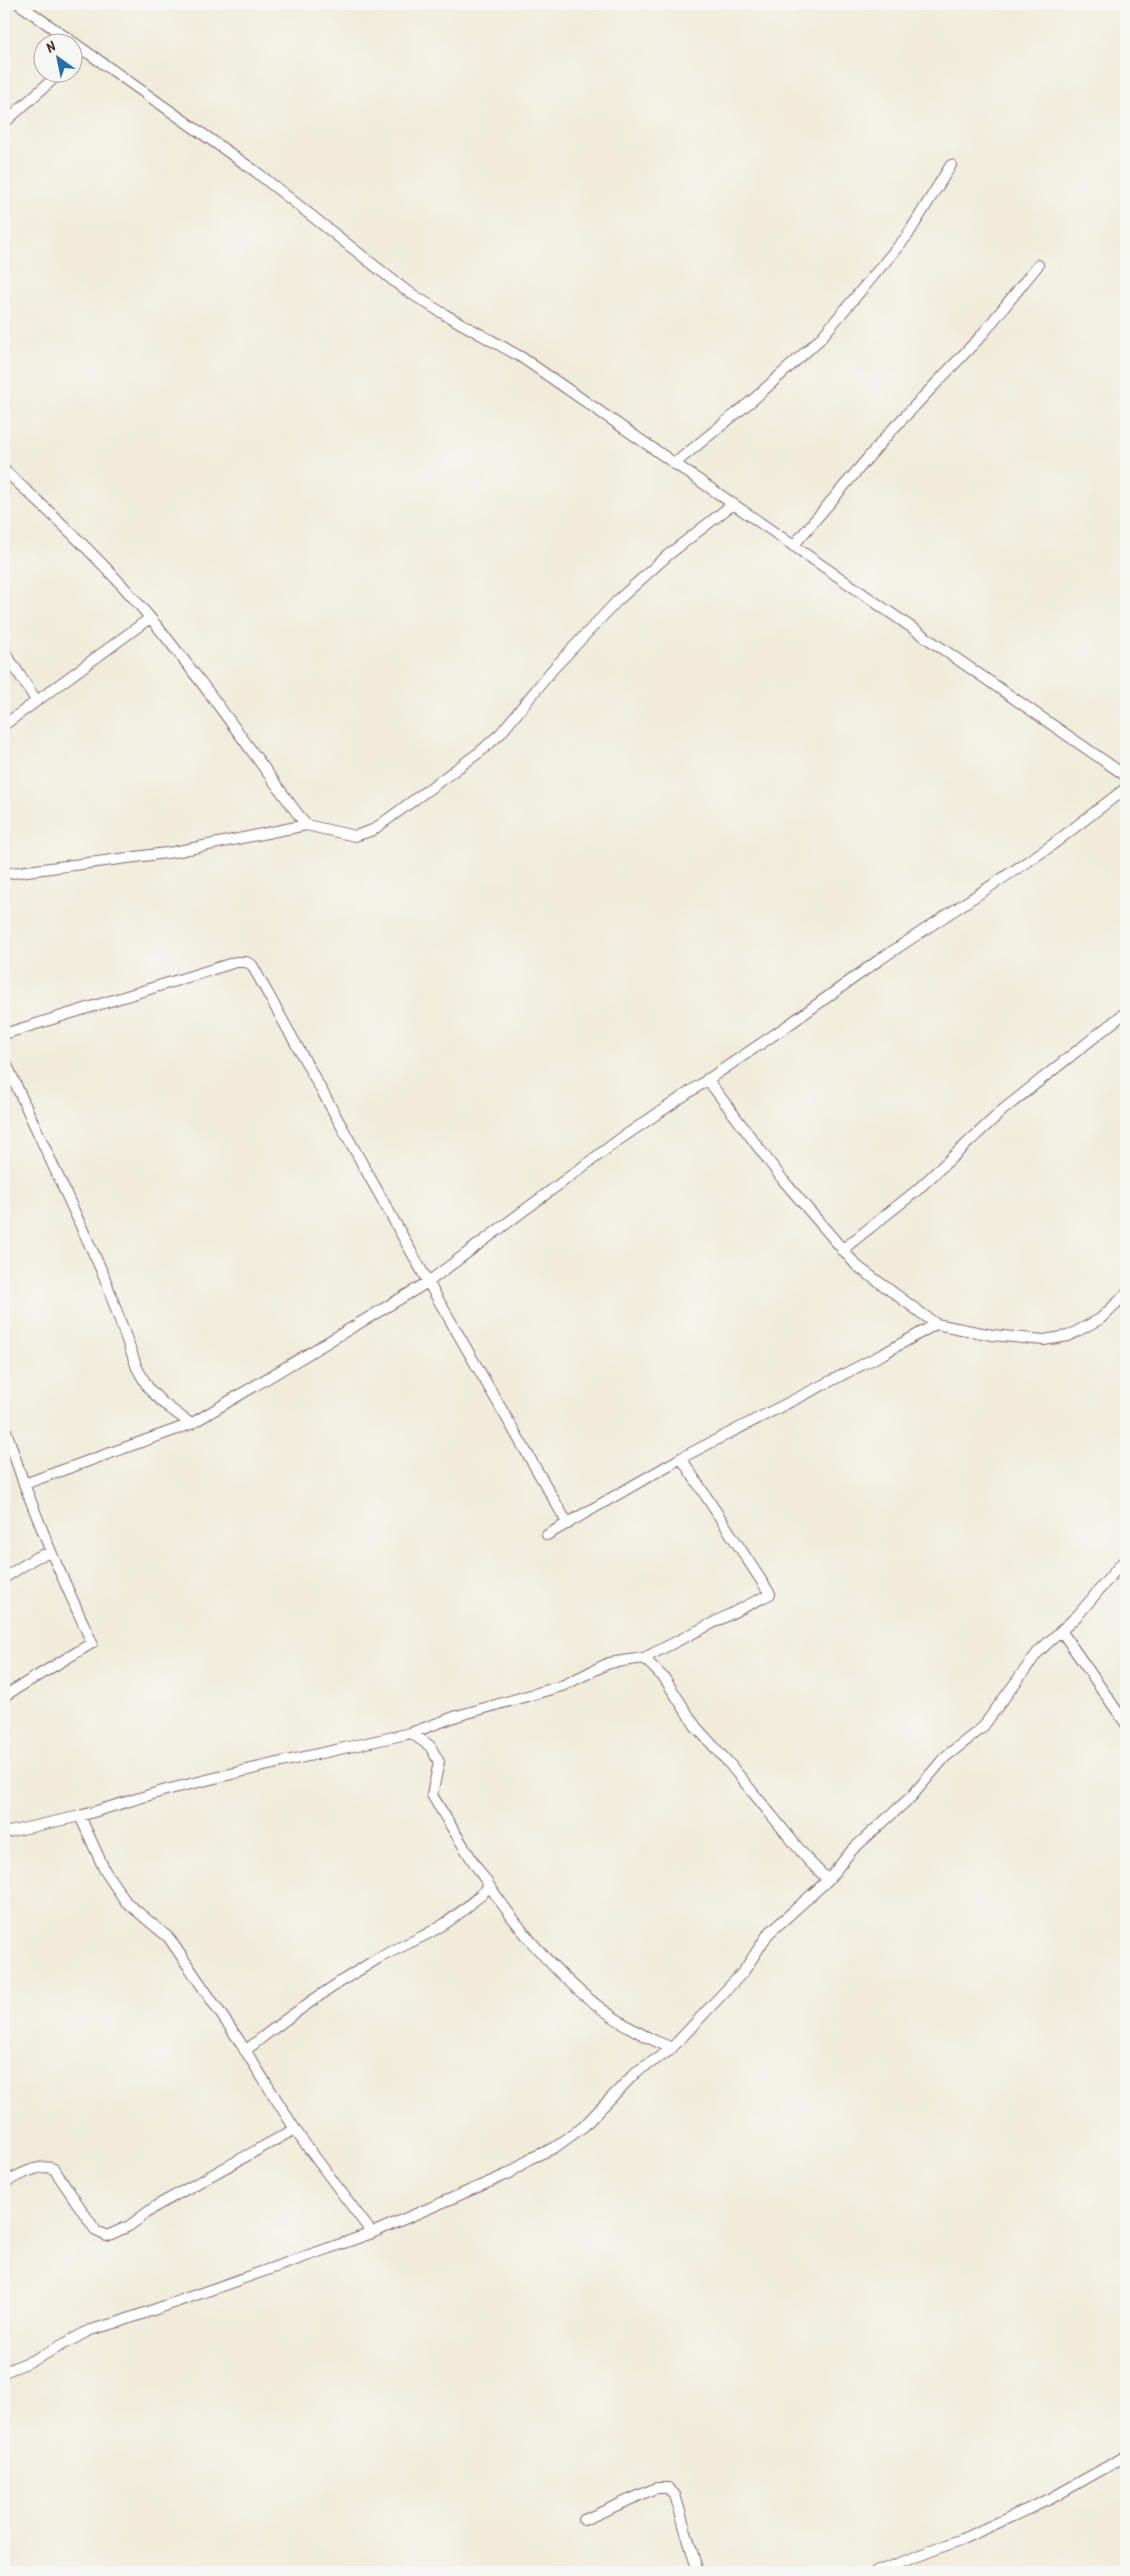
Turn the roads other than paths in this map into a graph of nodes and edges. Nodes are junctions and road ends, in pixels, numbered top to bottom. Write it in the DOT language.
graph roads {
  1 [pos="19,4"];
  2 [pos="83,50"];
  3 [pos="50,82"];
  4 [pos="4,123"];
  5 [pos="951,165"];
  6 [pos="1038,265"];
  7 [pos="674,464"];
  8 [pos="4,470"];
  9 [pos="733,504"];
  10 [pos="793,546"];
  11 [pos="150,618"];
  12 [pos="4,651"];
  13 [pos="36,700"];
  14 [pos="4,725"];
  15 [pos="1126,776"];
  16 [pos="1126,788"];
  17 [pos="306,825"];
  18 [pos="4,874"];
  19 [pos="1126,1012"];
  20 [pos="4,1034"];
  21 [pos="4,1059"];
  22 [pos="707,1079"];
  23 [pos="842,1250"];
  24 [pos="428,1282"];
  25 [pos="1126,1294"];
  26 [pos="936,1324"];
  27 [pos="191,1424"];
  28 [pos="4,1425"];
  29 [pos="681,1458"];
  30 [pos="24,1484"];
  31 [pos="568,1524"];
  32 [pos="547,1536"];
  33 [pos="51,1552"];
  34 [pos="1126,1558"];
  35 [pos="4,1578"];
  36 [pos="1062,1632"];
  37 [pos="644,1658"];
  38 [pos="4,1696"];
  39 [pos="1126,1724"];
  40 [pos="411,1733"];
  41 [pos="80,1816"];
  42 [pos="4,1833"];
  43 [pos="828,1880"];
  44 [pos="489,1887"];
  45 [pos="672,2048"];
  46 [pos="245,2051"];
  47 [pos="295,2129"];
  48 [pos="4,2182"];
  49 [pos="372,2233"];
  50 [pos="4,2372"];
  51 [pos="1126,2456"];
  52 [pos="584,2520"];
  53 [pos="698,2572"];
  54 [pos="876,2572"];
  1 -- 2 [label="street"];
  2 -- 7 [label="street"];
  3 -- 4 [label="street"];
  5 -- 7 [label="street"];
  6 -- 10 [label="street"];
  7 -- 9 [label="street"];
  8 -- 11 [label="street"];
  9 -- 10 [label="street"];
  9 -- 17 [label="street"];
  10 -- 15 [label="street"];
  11 -- 13 [label="street"];
  11 -- 17 [label="street"];
  12 -- 13 [label="street"];
  13 -- 14 [label="street"];
  16 -- 22 [label="street"];
  17 -- 18 [label="street"];
  19 -- 23 [label="street"];
  20 -- 24 [label="street"];
  21 -- 27 [label="street"];
  22 -- 23 [label="street"];
  22 -- 24 [label="street"];
  23 -- 26 [label="street"];
  24 -- 27 [label="street"];
  24 -- 31 [label="street"];
  25 -- 26 [label="street"];
  26 -- 29 [label="street"];
  27 -- 30 [label="street"];
  28 -- 30 [label="street"];
  29 -- 31 [label="street"];
  29 -- 37 [label="street"];
  30 -- 33 [label="street"];
  31 -- 32 [label="street"];
  33 -- 35 [label="street"];
  33 -- 38 [label="street"];
  34 -- 36 [label="street"];
  36 -- 39 [label="street"];
  36 -- 43 [label="street"];
  37 -- 40 [label="street"];
  37 -- 43 [label="street"];
  40 -- 41 [label="street"];
  40 -- 44 [label="street"];
  41 -- 42 [label="street"];
  41 -- 46 [label="street"];
  43 -- 45 [label="street"];
  44 -- 45 [label="street"];
  44 -- 46 [label="street"];
  45 -- 49 [label="street"];
  46 -- 47 [label="street"];
  47 -- 48 [label="street"];
  47 -- 49 [label="street"];
  49 -- 50 [label="street"];
  51 -- 54 [label="street"];
  52 -- 53 [label="street"];
}
